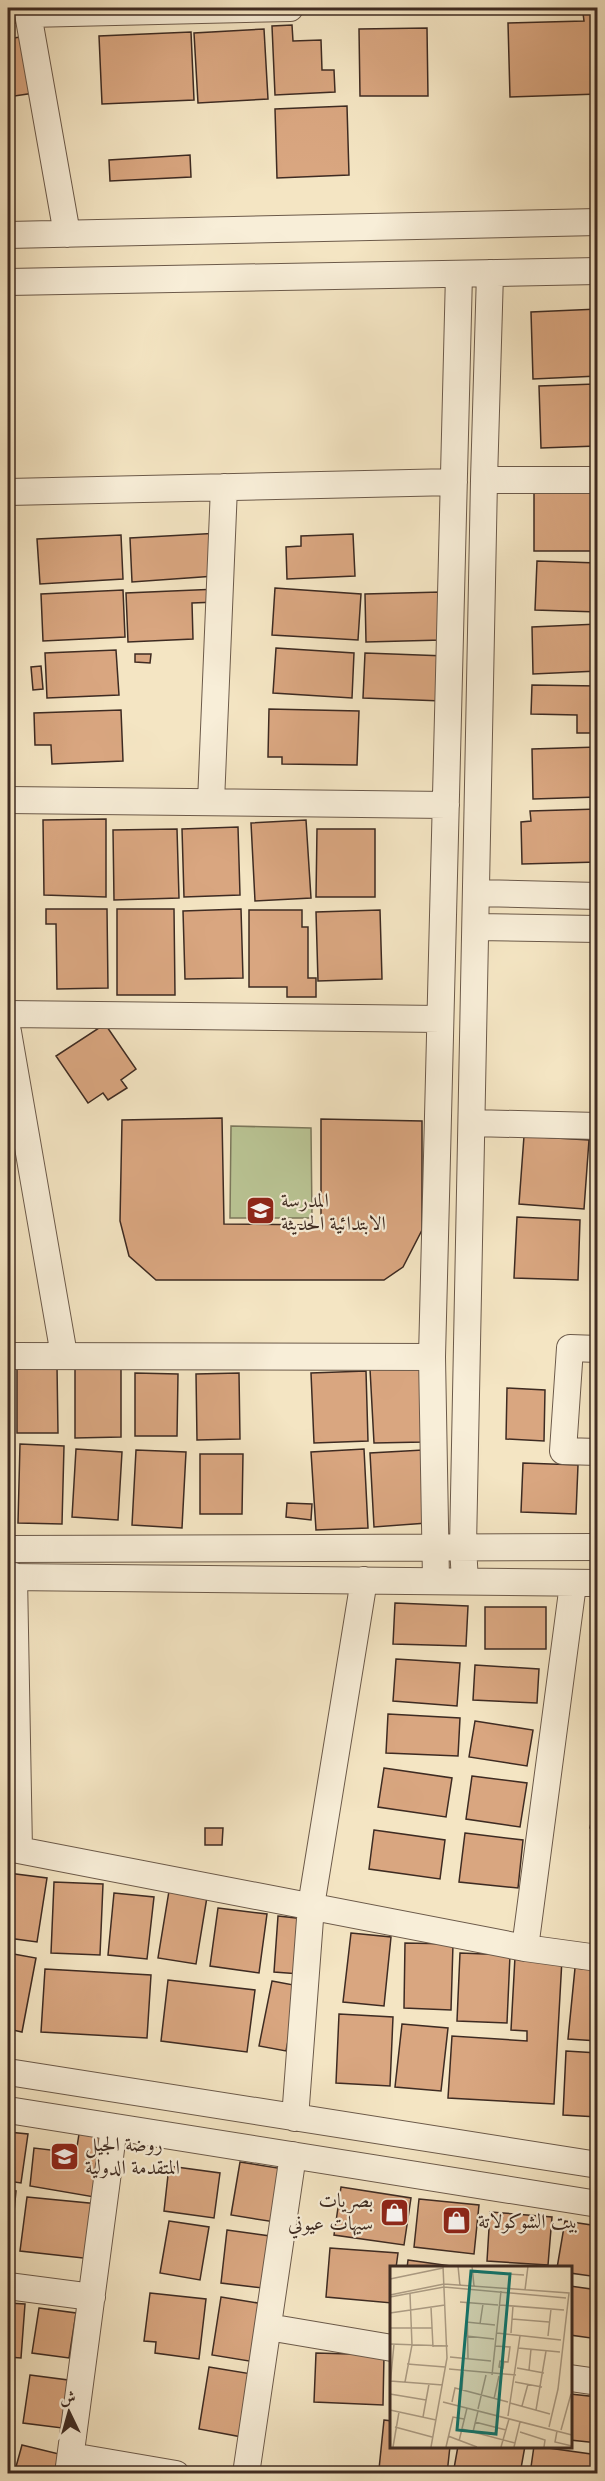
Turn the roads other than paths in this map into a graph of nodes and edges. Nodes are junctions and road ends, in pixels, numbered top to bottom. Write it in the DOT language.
graph roads {
  1 [pos="290,8"];
  2 [pos="27,11"];
  3 [pos="597,222"];
  4 [pos="67,234"];
  5 [pos="8,235"];
  6 [pos="597,272"];
  7 [pos="490,273"];
  8 [pos="459,274"];
  9 [pos="8,282"];
  10 [pos="484,480"];
  11 [pos="597,480"];
  12 [pos="454,482"];
  13 [pos="224,487"];
  14 [pos="8,492"];
  15 [pos="8,800"];
  16 [pos="211,802"];
  17 [pos="446,805"];
  18 [pos="477,893"];
  19 [pos="597,896"];
  20 [pos="476,927"];
  21 [pos="597,929"];
  22 [pos="8,1014"];
  23 [pos="440,1019"];
  24 [pos="8,1032"];
  25 [pos="472,1123"];
  26 [pos="597,1126"];
  27 [pos="597,1349"];
  28 [pos="64,1355"];
  29 [pos="8,1356"];
  30 [pos="432,1357"];
  31 [pos="597,1452"];
  32 [pos="435,1546"];
  33 [pos="463,1547"];
  34 [pos="597,1547"];
  35 [pos="8,1549"];
  36 [pos="11,1576"];
  37 [pos="364,1580"];
  38 [pos="436,1580"];
  39 [pos="465,1581"];
  40 [pos="585,1583"];
  41 [pos="13,1849"];
  42 [pos="312,1906"];
  43 [pos="525,1948"];
  44 [pos="597,1958"];
  45 [pos="8,2072"];
  46 [pos="8,2110"];
  47 [pos="295,2118"];
  48 [pos="114,2127"];
  49 [pos="293,2155"];
  50 [pos="597,2165"];
  51 [pos="597,2204"];
  52 [pos="8,2286"];
  53 [pos="92,2297"];
  54 [pos="268,2327"];
  55 [pos="390,2348"];
  56 [pos="572,2378"];
  57 [pos="597,2382"];
  58 [pos="70,2465"];
  59 [pos="176,2474"];
  60 [pos="246,2474"];
  1 -- 2 [label="street"];
  2 -- 4 [label="street"];
  3 -- 4 [label="street"];
  4 -- 5 [label="street"];
  6 -- 7 [label="street"];
  7 -- 8 [label="street"];
  7 -- 10 [label="street"];
  8 -- 9 [label="street"];
  8 -- 12 [label="street"];
  10 -- 11 [label="street"];
  10 -- 18 [label="street"];
  12 -- 13 [label="street"];
  12 -- 17 [label="street"];
  13 -- 14 [label="street"];
  13 -- 16 [label="street"];
  15 -- 16 [label="street"];
  16 -- 17 [label="street"];
  17 -- 23 [label="street"];
  18 -- 19 [label="street"];
  18 -- 20 [label="street"];
  20 -- 21 [label="street"];
  20 -- 25 [label="street"];
  22 -- 23 [label="street"];
  23 -- 30 [label="street"];
  24 -- 28 [label="street"];
  25 -- 26 [label="street"];
  25 -- 33 [label="street"];
  27 -- 31 [label="street"];
  28 -- 29 [label="street"];
  28 -- 30 [label="street"];
  30 -- 32 [label="street"];
  32 -- 33 [label="street"];
  32 -- 35 [label="street"];
  32 -- 38 [label="street"];
  33 -- 34 [label="street"];
  33 -- 39 [label="street"];
  36 -- 37 [label="street"];
  36 -- 41 [label="street"];
  37 -- 38 [label="street"];
  37 -- 42 [label="street"];
  38 -- 39 [label="street"];
  39 -- 40 [label="street"];
  40 -- 43 [label="street"];
  41 -- 42 [label="street"];
  42 -- 43 [label="street"];
  42 -- 47 [label="street"];
  43 -- 44 [label="street"];
  45 -- 47 [label="street"];
  46 -- 48 [label="street"];
  47 -- 50 [label="street"];
  48 -- 49 [label="street"];
  48 -- 53 [label="street"];
  49 -- 51 [label="street"];
  49 -- 54 [label="street"];
  52 -- 53 [label="street"];
  53 -- 58 [label="street"];
  54 -- 55 [label="street"];
  54 -- 60 [label="street"];
  56 -- 57 [label="street"];
  58 -- 59 [label="street"];
}
